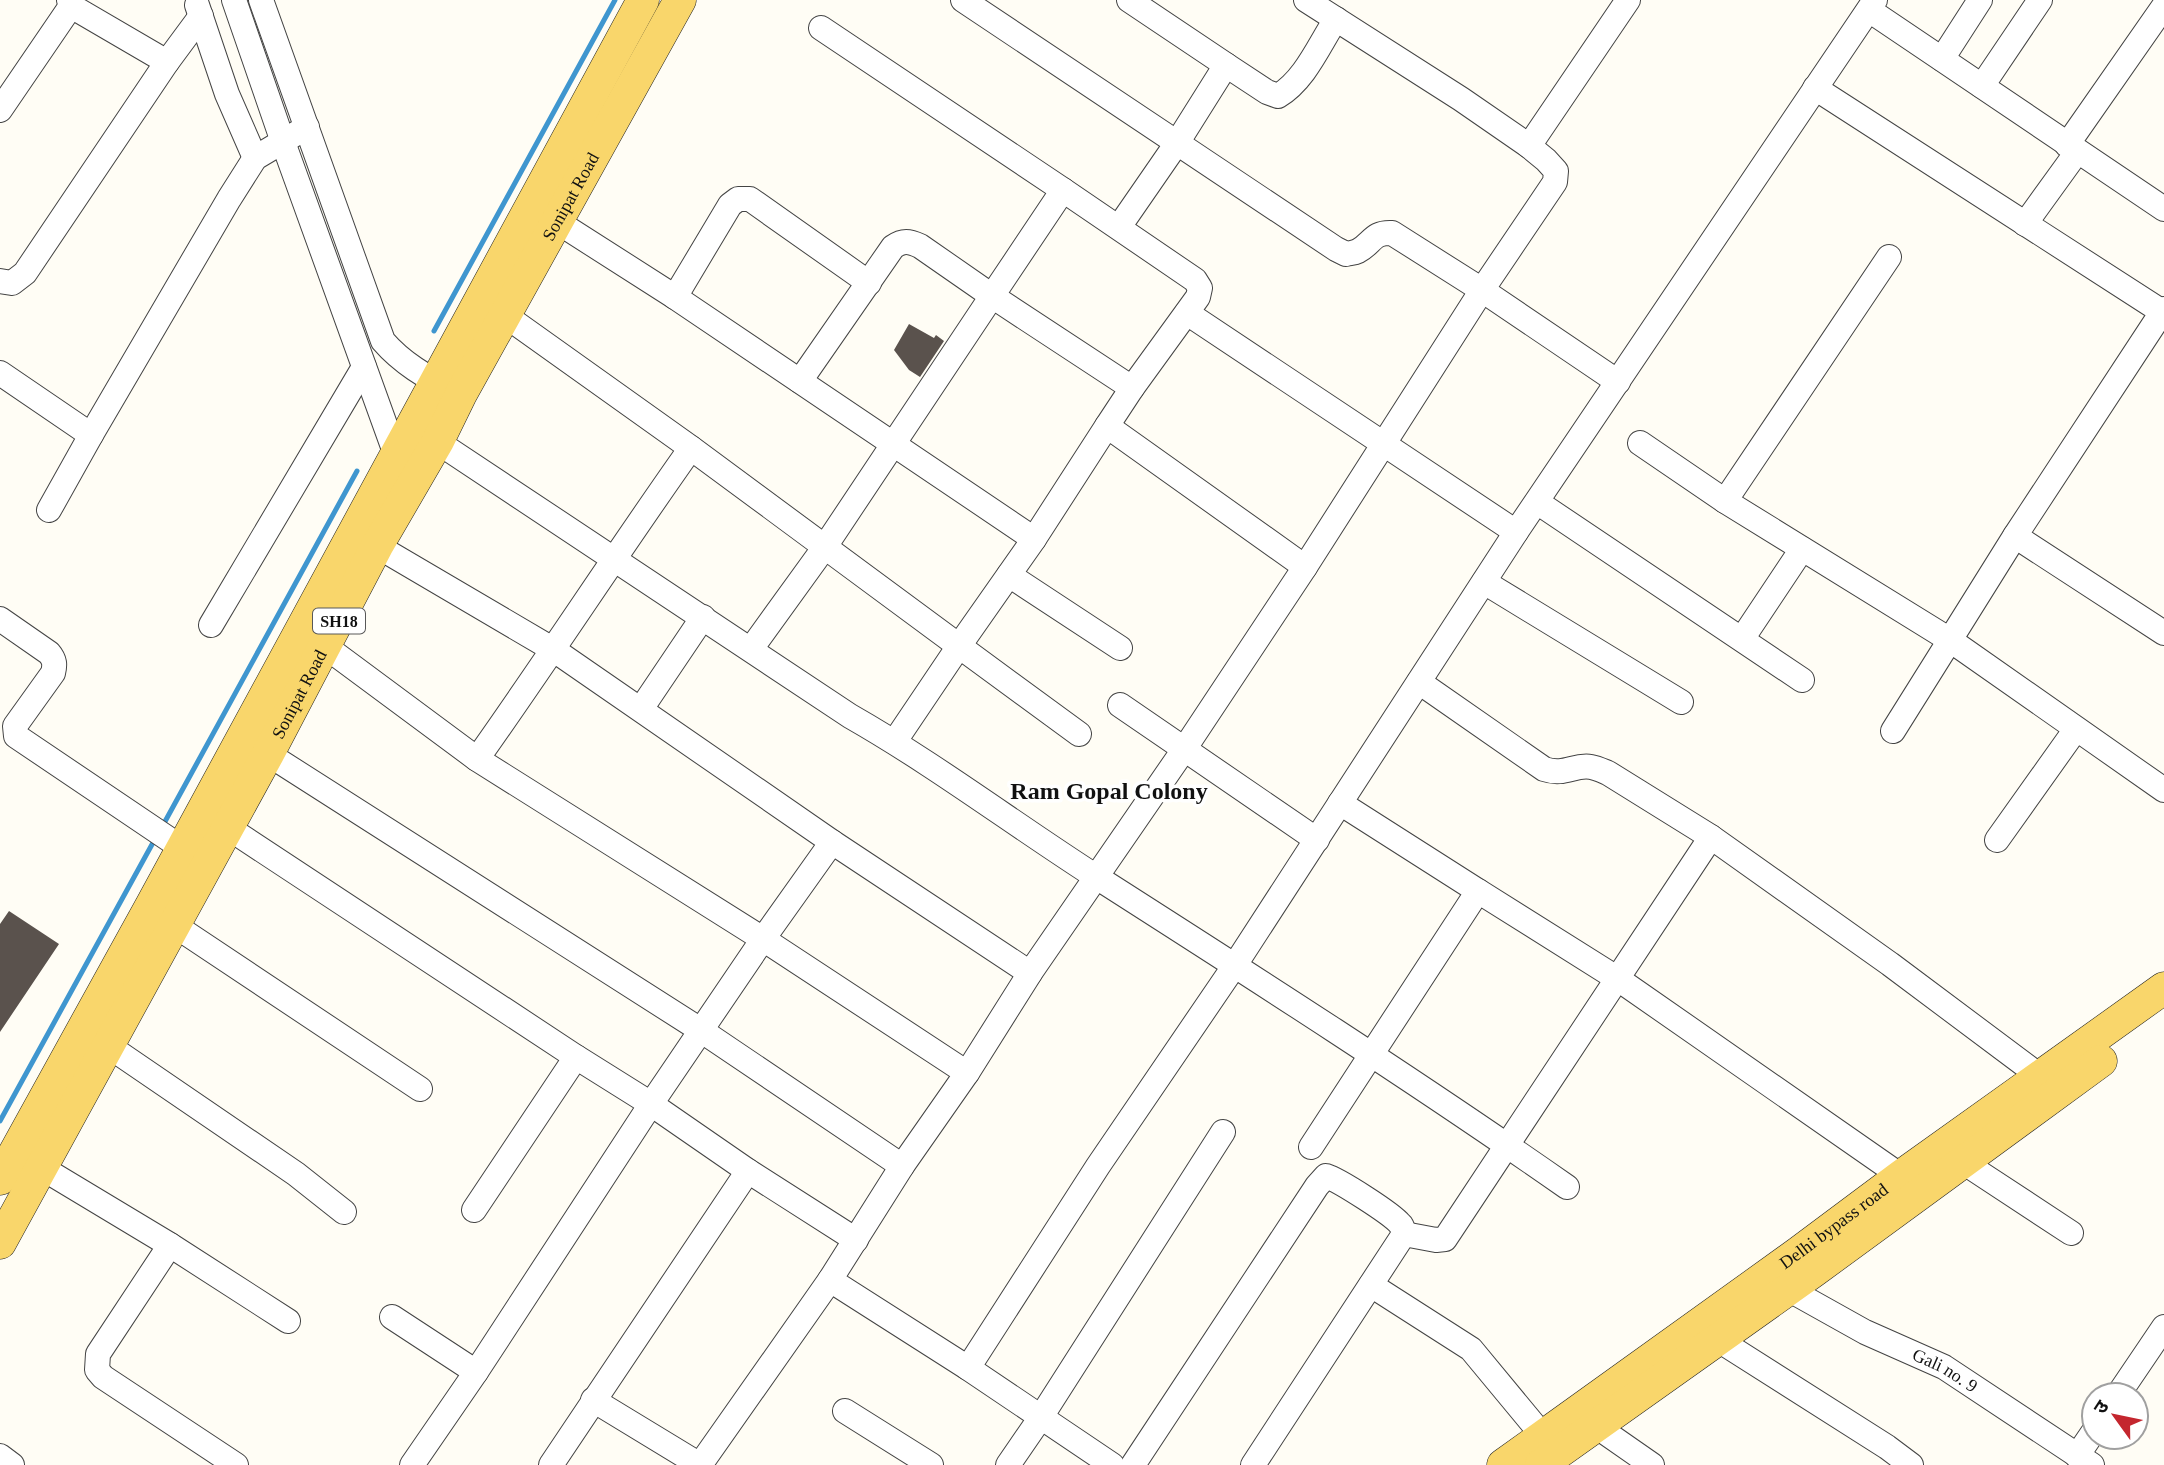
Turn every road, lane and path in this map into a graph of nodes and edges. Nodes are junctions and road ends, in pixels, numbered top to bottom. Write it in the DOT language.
graph roads {
  1 [pos="234,0"];
  2 [pos="261,0"];
  3 [pos="643,0"];
  4 [pos="680,0"];
  5 [pos="963,0"];
  6 [pos="1129,0"];
  7 [pos="1306,0"];
  8 [pos="1628,0"];
  9 [pos="1980,0"];
  10 [pos="2040,0"];
  11 [pos="70,3"];
  12 [pos="1872,5"];
  13 [pos="2164,6"];
  14 [pos="198,8"];
  15 [pos="1336,19"];
  16 [pos="821,28"];
  17 [pos="1942,59"];
  18 [pos="167,62"];
  19 [pos="1226,65"];
  20 [pos="1982,86"];
  21 [pos="1815,88"];
  22 [pos="0,110"];
  23 [pos="307,127"];
  24 [pos="283,142"];
  25 [pos="1177,143"];
  26 [pos="1529,146"];
  27 [pos="2072,148"];
  28 [pos="256,158"];
  29 [pos="1063,190"];
  30 [pos="2163,205"];
  31 [pos="544,214"];
  32 [pos="2025,224"];
  33 [pos="1119,227"];
  34 [pos="1889,257"];
  35 [pos="0,281"];
  36 [pos="869,283"];
  37 [pos="1482,290"];
  38 [pos="992,296"];
  39 [pos="675,297"];
  40 [pos="2163,311"];
  41 [pos="1186,313"];
  42 [pos="506,316"];
  43 [pos="364,367"];
  44 [pos="0,373"];
  45 [pos="800,381"];
  46 [pos="1618,382"];
  47 [pos="448,388"];
  48 [pos="1132,388"];
  49 [pos="1107,426"];
  50 [pos="424,434"];
  51 [pos="91,435"];
  52 [pos="892,443"];
  53 [pos="1640,443"];
  54 [pos="1384,444"];
  55 [pos="691,448"];
  56 [pos="396,455"];
  57 [pos="1725,501"];
  58 [pos="1537,502"];
  59 [pos="49,510"];
  60 [pos="1516,532"];
  61 [pos="2015,536"];
  62 [pos="1034,539"];
  63 [pos="377,546"];
  64 [pos="824,548"];
  65 [pos="1802,549"];
  66 [pos="613,557"];
  67 [pos="1305,567"];
  68 [pos="1009,575"];
  69 [pos="1484,582"];
  70 [pos="703,617"];
  71 [pos="0,619"];
  72 [pos="211,625"];
  73 [pos="2164,633"];
  74 [pos="1742,639"];
  75 [pos="1950,640"];
  76 [pos="959,646"];
  77 [pos="326,647"];
  78 [pos="1120,648"];
  79 [pos="751,649"];
  80 [pos="554,650"];
  81 [pos="1802,680"];
  82 [pos="1419,682"];
  83 [pos="1681,702"];
  84 [pos="1120,705"];
  85 [pos="641,709"];
  86 [pos="2076,729"];
  87 [pos="1892,731"];
  88 [pos="1080,734"];
  89 [pos="895,741"];
  90 [pos="1185,748"];
  91 [pos="268,754"];
  92 [pos="477,759"];
  93 [pos="2164,790"];
  94 [pos="1340,803"];
  95 [pos="227,827"];
  96 [pos="1711,837"];
  97 [pos="1317,840"];
  98 [pos="1997,840"];
  99 [pos="832,842"];
  100 [pos="195,854"];
  101 [pos="1096,877"];
  102 [pos="1478,891"];
  103 [pos="174,925"];
  104 [pos="763,939"];
  105 [pos="1236,965"];
  106 [pos="1030,972"];
  107 [pos="1618,979"];
  108 [pos="2164,988"];
  109 [pos="2164,1015"];
  110 [pos="702,1031"];
  111 [pos="107,1045"];
  112 [pos="1370,1055"];
  113 [pos="576,1057"];
  114 [pos="967,1073"];
  115 [pos="2041,1077"];
  116 [pos="420,1089"];
  117 [pos="651,1104"];
  118 [pos="1223,1132"];
  119 [pos="1507,1146"];
  120 [pos="1311,1147"];
  121 [pos="1963,1162"];
  122 [pos="902,1166"];
  123 [pos="42,1168"];
  124 [pos="748,1171"];
  125 [pos="1901,1176"];
  126 [pos="0,1179"];
  127 [pos="1567,1187"];
  128 [pos="474,1210"];
  129 [pos="344,1212"];
  130 [pos="2071,1233"];
  131 [pos="1405,1234"];
  132 [pos="856,1240"];
  133 [pos="0,1243"];
  134 [pos="170,1245"];
  135 [pos="830,1280"];
  136 [pos="1371,1285"];
  137 [pos="1788,1289"];
  138 [pos="392,1317"];
  139 [pos="288,1321"];
  140 [pos="2164,1327"];
  141 [pos="1717,1339"];
  142 [pos="968,1368"];
  143 [pos="476,1372"];
  144 [pos="2127,1381"];
  145 [pos="593,1400"];
  146 [pos="845,1411"];
  147 [pos="1041,1417"];
  148 [pos="1596,1426"];
  149 [pos="1542,1450"];
  150 [pos="0,1457"];
  151 [pos="2085,1460"];
  152 [pos="12,1465"];
  153 [pos="236,1465"];
  154 [pos="412,1465"];
  155 [pos="551,1465"];
  156 [pos="700,1465"];
  157 [pos="932,1465"];
  158 [pos="1008,1465"];
  159 [pos="1112,1465"];
  160 [pos="1133,1465"];
  161 [pos="1253,1465"];
  162 [pos="1503,1465"];
  163 [pos="1652,1465"];
  164 [pos="1911,1465"];
  1 -- 24 [label="street"];
  2 -- 23 [label="street"];
  3 -- 31 [label="main road, Sonipat Road / SH18"];
  4 -- 31 [label="main road, Sonipat Road / SH18"];
  5 -- 25 [label="street"];
  6 -- 19 [label="street"];
  7 -- 15 [label="street"];
  8 -- 26 [label="street"];
  9 -- 17 [label="street"];
  10 -- 20 [label="street"];
  11 -- 18 [label="street"];
  11 -- 22 [label="street"];
  12 -- 17 [label="street"];
  12 -- 21 [label="street"];
  13 -- 27 [label="street"];
  14 -- 18 [label="street"];
  14 -- 28 [label="street"];
  15 -- 19 [label="street"];
  15 -- 26 [label="street"];
  16 -- 29 [label="street"];
  17 -- 20 [label="street"];
  18 -- 35 [label="street"];
  19 -- 25 [label="street"];
  20 -- 27 [label="street"];
  21 -- 32 [label="street"];
  21 -- 46 [label="street"];
  23 -- 24 [label="street"];
  23 -- 47 [label="street"];
  24 -- 28 [label="street"];
  24 -- 43 [label="street"];
  25 -- 33 [label="street"];
  25 -- 37 [label="street"];
  26 -- 37 [label="street"];
  27 -- 30 [label="street"];
  27 -- 32 [label="street"];
  28 -- 51 [label="street"];
  29 -- 33 [label="street"];
  29 -- 38 [label="street"];
  31 -- 39 [label="street"];
  31 -- 42 [label="main road, Sonipat Road / SH18"];
  31 -- 47 [label="main road, Sonipat Road / SH18"];
  32 -- 40 [label="street"];
  33 -- 41 [label="street"];
  34 -- 57 [label="street"];
  36 -- 38 [label="street"];
  36 -- 39 [label="street"];
  36 -- 45 [label="street"];
  37 -- 46 [label="street"];
  37 -- 54 [label="street"];
  38 -- 48 [label="street"];
  38 -- 52 [label="street"];
  39 -- 45 [label="street"];
  40 -- 61 [label="street"];
  41 -- 48 [label="street"];
  41 -- 54 [label="street"];
  42 -- 47 [label="main road, Sonipat Road / SH18"];
  42 -- 55 [label="street"];
  43 -- 56 [label="street"];
  43 -- 72 [label="street"];
  44 -- 51 [label="street"];
  45 -- 52 [label="street"];
  46 -- 58 [label="street"];
  47 -- 50 [label="main road, Sonipat Road / SH18"];
  48 -- 49 [label="street"];
  49 -- 62 [label="street"];
  49 -- 67 [label="street"];
  50 -- 56 [label="main road, Sonipat Road / SH18"];
  50 -- 63 [label="main road, Sonipat Road / SH18"];
  50 -- 66 [label="street"];
  51 -- 59 [label="street"];
  52 -- 62 [label="street"];
  52 -- 64 [label="street"];
  53 -- 57 [label="street"];
  54 -- 60 [label="street"];
  54 -- 67 [label="street"];
  55 -- 64 [label="street"];
  55 -- 66 [label="street"];
  56 -- 100 [label="main road, Sonipat Road / SH18"];
  57 -- 65 [label="street"];
  58 -- 60 [label="street"];
  58 -- 74 [label="street"];
  60 -- 69 [label="street"];
  61 -- 73 [label="street"];
  61 -- 75 [label="street"];
  62 -- 68 [label="street"];
  63 -- 77 [label="main road, Sonipat Road / SH18"];
  63 -- 80 [label="street"];
  64 -- 76 [label="street"];
  64 -- 79 [label="street"];
  65 -- 74 [label="street"];
  65 -- 75 [label="street"];
  66 -- 70 [label="street"];
  66 -- 80 [label="street"];
  67 -- 90 [label="street"];
  68 -- 76 [label="street"];
  68 -- 78 [label="street"];
  69 -- 82 [label="street"];
  69 -- 83 [label="street"];
  70 -- 79 [label="street"];
  70 -- 85 [label="street"];
  71 -- 100 [label="street"];
  74 -- 81 [label="street"];
  75 -- 86 [label="street"];
  75 -- 87 [label="street"];
  76 -- 88 [label="street"];
  76 -- 89 [label="street"];
  77 -- 91 [label="main road, Sonipat Road / SH18"];
  77 -- 92 [label="street"];
  79 -- 89 [label="street"];
  80 -- 85 [label="street"];
  80 -- 92 [label="street"];
  82 -- 94 [label="street"];
  82 -- 96 [label="street"];
  84 -- 90 [label="street"];
  85 -- 99 [label="street"];
  86 -- 93 [label="street"];
  86 -- 98 [label="street"];
  89 -- 101 [label="street"];
  90 -- 97 [label="street"];
  90 -- 101 [label="street"];
  91 -- 95 [label="main road, Sonipat Road / SH18"];
  91 -- 110 [label="street"];
  92 -- 104 [label="street"];
  94 -- 97 [label="street"];
  94 -- 102 [label="street"];
  95 -- 100 [label="main road, Sonipat Road / SH18"];
  95 -- 113 [label="street"];
  96 -- 107 [label="street"];
  96 -- 115 [label="street"];
  97 -- 105 [label="street"];
  99 -- 104 [label="street"];
  99 -- 106 [label="street"];
  100 -- 103 [label="main road, Sonipat Road / SH18"];
  100 -- 126 [label="main road, Sonipat Road / SH18"];
  101 -- 105 [label="street"];
  101 -- 106 [label="street"];
  102 -- 107 [label="street"];
  102 -- 112 [label="street"];
  103 -- 111 [label="main road, Sonipat Road / SH18"];
  103 -- 116 [label="street"];
  104 -- 110 [label="street"];
  104 -- 114 [label="street"];
  105 -- 112 [label="street"];
  105 -- 142 [label="street"];
  106 -- 114 [label="street"];
  107 -- 119 [label="street"];
  107 -- 125 [label="street"];
  108 -- 115 [label="main road, Delhi bypass road"];
  109 -- 121 [label="main road, Delhi bypass road"];
  110 -- 117 [label="street"];
  110 -- 122 [label="street"];
  111 -- 123 [label="main road, Sonipat Road / SH18"];
  111 -- 129 [label="street"];
  112 -- 119 [label="street"];
  112 -- 120 [label="street"];
  113 -- 117 [label="street"];
  113 -- 128 [label="street"];
  114 -- 122 [label="street"];
  115 -- 125 [label="main road, Delhi bypass road"];
  117 -- 124 [label="street"];
  117 -- 143 [label="street"];
  118 -- 147 [label="street"];
  119 -- 127 [label="street"];
  119 -- 131 [label="street"];
  121 -- 130 [label="street"];
  121 -- 137 [label="main road, Delhi bypass road"];
  122 -- 132 [label="street"];
  123 -- 133 [label="main road, Sonipat Road / SH18"];
  123 -- 134 [label="street"];
  124 -- 132 [label="street"];
  124 -- 145 [label="street"];
  125 -- 149 [label="main road, Delhi bypass road"];
  131 -- 136 [label="street"];
  131 -- 160 [label="street"];
  132 -- 135 [label="street"];
  134 -- 139 [label="street"];
  134 -- 153 [label="street"];
  135 -- 142 [label="street"];
  135 -- 156 [label="street"];
  136 -- 149 [label="street"];
  136 -- 161 [label="street"];
  137 -- 141 [label="main road, Delhi bypass road"];
  137 -- 151 [label="street, Gali no. 9"];
  138 -- 143 [label="street"];
  140 -- 144 [label="street"];
  141 -- 148 [label="main road, Delhi bypass road"];
  141 -- 164 [label="street"];
  142 -- 147 [label="street"];
  143 -- 154 [label="street"];
  145 -- 155 [label="street"];
  145 -- 156 [label="street"];
  146 -- 157 [label="street"];
  147 -- 158 [label="street"];
  147 -- 159 [label="street"];
  148 -- 149 [label="main road, Delhi bypass road"];
  148 -- 163 [label="street"];
  149 -- 162 [label="main road, Delhi bypass road"];
  150 -- 152 [label="street"];
}
